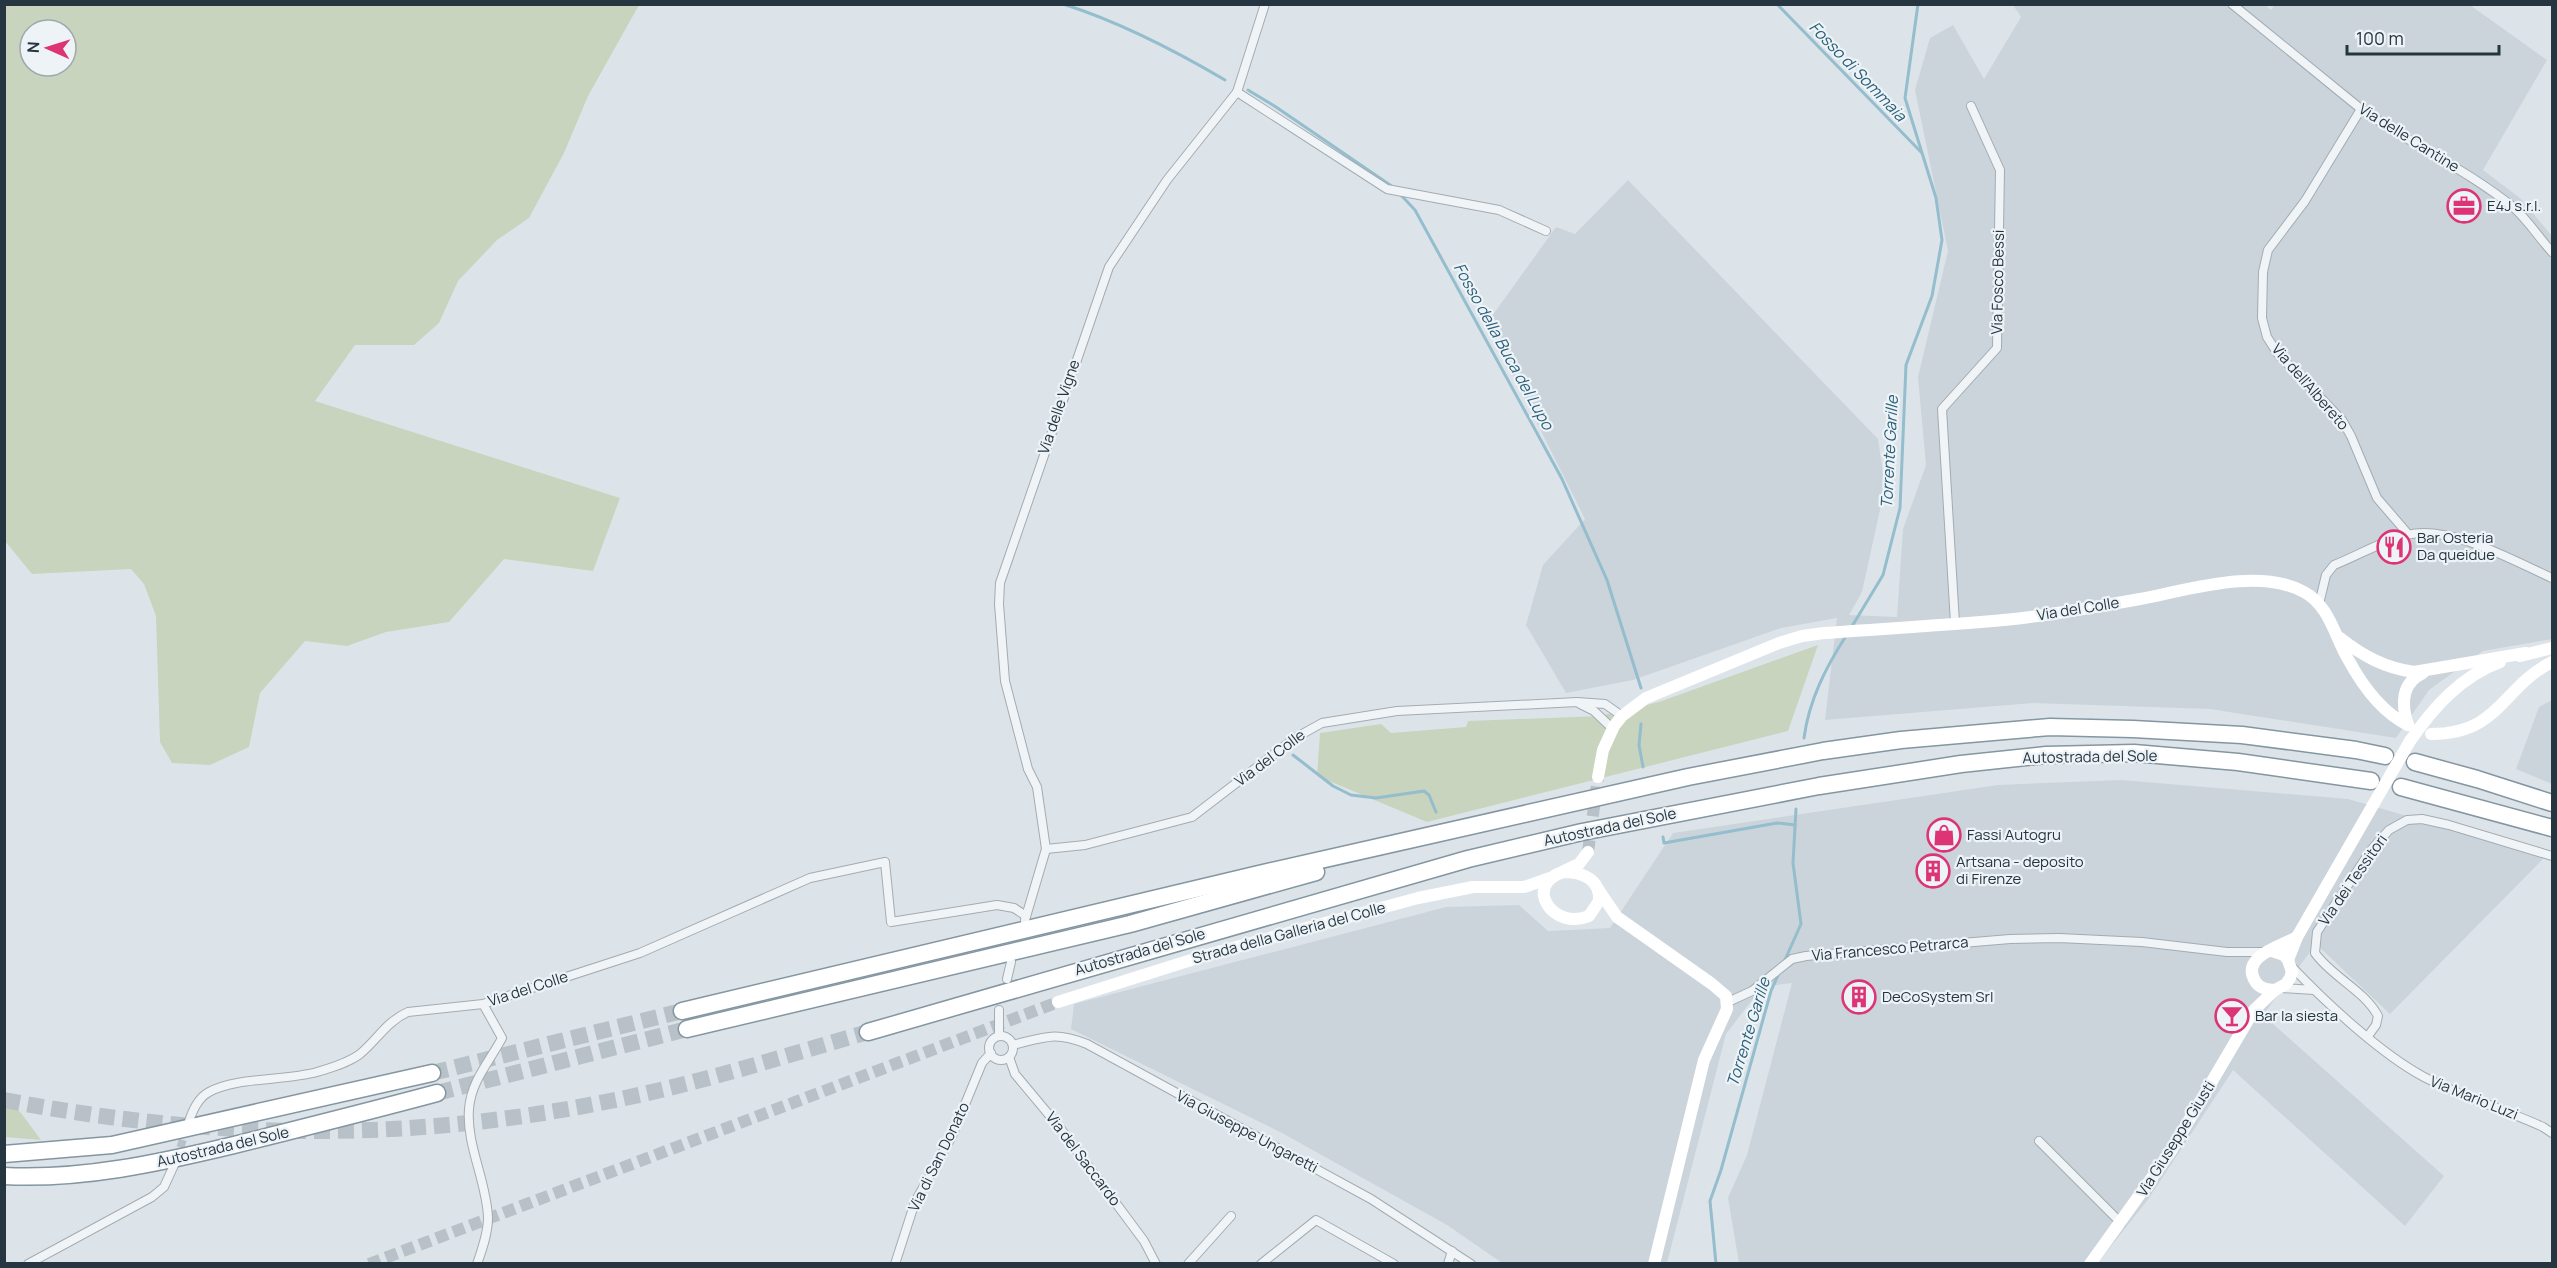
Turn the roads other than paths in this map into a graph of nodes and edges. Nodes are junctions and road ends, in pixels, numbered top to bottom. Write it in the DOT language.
graph roads {
  1 [pos="1266,4"];
  2 [pos="2232,4"];
  3 [pos="1237,92"];
  4 [pos="1971,106"];
  5 [pos="2361,109"];
  6 [pos="1546,231"];
  7 [pos="2553,252"];
  8 [pos="2408,534"];
  9 [pos="2553,578"];
  10 [pos="2319,604"];
  11 [pos="1955,623"];
  12 [pos="2338,637"];
  13 [pos="2550,649"];
  14 [pos="2526,653"];
  15 [pos="2553,662"];
  16 [pos="2427,671"];
  17 [pos="1577,702"];
  18 [pos="1622,717"];
  19 [pos="1613,729"];
  20 [pos="2431,734"];
  21 [pos="2385,756"];
  22 [pos="2415,762"];
  23 [pos="1598,777"];
  24 [pos="2371,782"];
  25 [pos="2401,787"];
  26 [pos="2553,803"];
  27 [pos="1498,820"];
  28 [pos="2553,828"];
  29 [pos="1046,849"];
  30 [pos="2553,856"];
  31 [pos="1563,872"];
  32 [pos="1550,878"];
  33 [pos="1595,884"];
  34 [pos="1524,887"];
  35 [pos="1546,903"];
  36 [pos="1589,916"];
  37 [pos="1617,917"];
  38 [pos="2297,937"];
  39 [pos="2269,951"];
  40 [pos="1011,962"];
  41 [pos="2290,963"];
  42 [pos="1006,979"];
  43 [pos="2257,984"];
  44 [pos="2278,989"];
  45 [pos="2314,990"];
  46 [pos="1058,1002"];
  47 [pos="1728,1002"];
  48 [pos="483,1004"];
  49 [pos="999,1010"];
  50 [pos="2254,1010"];
  51 [pos="682,1011"];
  52 [pos="687,1029"];
  53 [pos="868,1032"];
  54 [pos="999,1036"];
  55 [pos="2368,1036"];
  56 [pos="1013,1045"];
  57 [pos="991,1053"];
  58 [pos="1009,1057"];
  59 [pos="432,1073"];
  60 [pos="437,1093"];
  61 [pos="189,1121"];
  62 [pos="2553,1133"];
  63 [pos="2039,1141"];
  64 [pos="4,1154"];
  65 [pos="176,1163"];
  66 [pos="4,1176"];
  67 [pos="1231,1216"];
  68 [pos="2121,1223"];
  69 [pos="1452,1251"];
  70 [pos="28,1263"];
  71 [pos="477,1263"];
  72 [pos="895,1263"];
  73 [pos="1156,1263"];
  74 [pos="1188,1263"];
  75 [pos="1261,1263"];
  76 [pos="1394,1263"];
  77 [pos="1448,1263"];
  78 [pos="1472,1263"];
  79 [pos="1654,1263"];
  80 [pos="2090,1263"];
  1 -- 3 [label="street, Via delle Vigne"];
  2 -- 5 [label="street, Via delle Cantine"];
  3 -- 6 [label="street"];
  3 -- 29 [label="street, Via delle Vigne"];
  4 -- 11 [label="street, Via Fosco Bessi"];
  5 -- 7 [label="street, Via delle Cantine"];
  5 -- 8 [label="street, Via dell'Albereto"];
  8 -- 9 [label="street"];
  8 -- 10 [label="street"];
  10 -- 11 [label="main road, Via del Colle"];
  10 -- 12 [label="main road"];
  11 -- 18 [label="main road, Via del Colle"];
  12 -- 16 [label="main road"];
  12 -- 16 [label="main road"];
  13 -- 14 [label="main road"];
  14 -- 16 [label="main road"];
  14 -- 38 [label="main road, Via Giuseppe Giusti, bridge"];
  15 -- 20 [label="main road"];
  17 -- 18 [label="street, Via del Colle"];
  17 -- 19 [label="street"];
  17 -- 29 [label="street, Via del Colle"];
  18 -- 19 [label="main road"];
  19 -- 23 [label="main road"];
  21 -- 27 [label="highway, Autostrada del Sole"];
  22 -- 26 [label="highway"];
  24 -- 53 [label="highway, Autostrada del Sole"];
  25 -- 28 [label="highway"];
  27 -- 51 [label="highway, Autostrada del Sole"];
  27 -- 52 [label="highway, Autostrada del Sole"];
  29 -- 48 [label="street, Via del Colle"];
  30 -- 55 [label="street, Via dei Tessitori"];
  31 -- 32 [label="main road"];
  31 -- 33 [label="main road"];
  31 -- 33 [label="main road"];
  32 -- 34 [label="main road, Strada della Galleria del Colle"];
  32 -- 35 [label="main road"];
  33 -- 36 [label="main road"];
  33 -- 37 [label="main road"];
  34 -- 35 [label="main road"];
  34 -- 46 [label="main road, Strada della Galleria del Colle"];
  35 -- 36 [label="main road"];
  36 -- 37 [label="main road"];
  37 -- 47 [label="main road"];
  38 -- 39 [label="main road"];
  38 -- 41 [label="main road, Via Giuseppe Giusti"];
  39 -- 41 [label="main road"];
  39 -- 43 [label="main road, Via Giuseppe Giusti"];
  39 -- 47 [label="street, Via Francesco Petrarca"];
  40 -- 42 [label="street"];
  41 -- 44 [label="main road, Via Giuseppe Giusti"];
  41 -- 45 [label="street, Via Mario Luzi"];
  43 -- 44 [label="main road"];
  43 -- 50 [label="main road, Via Giuseppe Giusti"];
  44 -- 45 [label="street"];
  44 -- 50 [label="main road, Via Giuseppe Giusti"];
  45 -- 55 [label="street, Via Mario Luzi"];
  47 -- 79 [label="main road"];
  48 -- 61 [label="street, Via del Colle"];
  48 -- 71 [label="street"];
  49 -- 54 [label="street"];
  50 -- 68 [label="main road, Via Giuseppe Giusti"];
  54 -- 56 [label="street"];
  54 -- 57 [label="street"];
  55 -- 62 [label="street, Via Mario Luzi"];
  56 -- 58 [label="street"];
  56 -- 69 [label="street, Via Giuseppe Ungaretti"];
  57 -- 58 [label="street"];
  57 -- 72 [label="street, Via di San Donato"];
  58 -- 73 [label="street, Via del Saccardo"];
  59 -- 64 [label="highway, Autostrada del Sole"];
  60 -- 66 [label="highway, Autostrada del Sole"];
  63 -- 68 [label="street"];
  65 -- 70 [label="street"];
  67 -- 74 [label="street"];
  68 -- 80 [label="main road, Via Giuseppe Giusti"];
  69 -- 77 [label="street"];
  69 -- 78 [label="street, Via Giuseppe Ungaretti"];
  75 -- 76 [label="street"];
}
